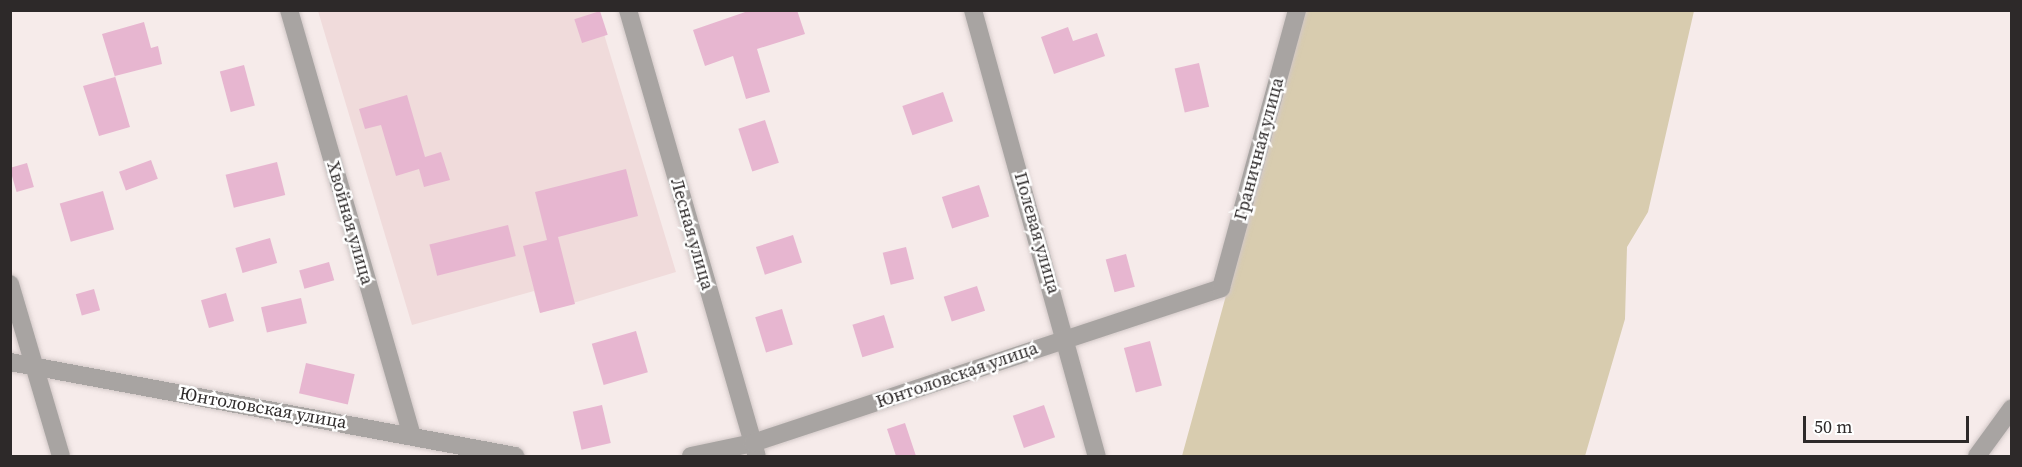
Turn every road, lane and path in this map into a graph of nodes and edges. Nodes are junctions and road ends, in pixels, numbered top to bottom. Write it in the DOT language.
graph roads {
  1 [pos="289,10"];
  2 [pos="628,10"];
  3 [pos="974,10"];
  4 [pos="1297,10"];
  5 [pos="10,284"];
  6 [pos="1221,288"];
  7 [pos="1067,338"];
  8 [pos="10,362"];
  9 [pos="34,367"];
  10 [pos="2012,408"];
  11 [pos="412,435"];
  12 [pos="755,450"];
  13 [pos="61,456"];
  14 [pos="515,456"];
  15 [pos="691,456"];
  16 [pos="1097,456"];
  17 [pos="1977,456"];
  1 -- 11 [label="street, Хвойная улица"];
  2 -- 12 [label="street, Лесная улица"];
  3 -- 7 [label="street, Полевая улица"];
  4 -- 6 [label="street, Граничная улица"];
  5 -- 9 [label="street"];
  6 -- 7 [label="street, Юнтоловская улица"];
  7 -- 12 [label="street, Юнтоловская улица"];
  7 -- 16 [label="street, Полевая улица"];
  8 -- 9 [label="street, Юнтоловская улица"];
  9 -- 11 [label="street, Юнтоловская улица"];
  9 -- 13 [label="street"];
  10 -- 17 [label="street"];
  11 -- 14 [label="street, Юнтоловская улица"];
  12 -- 15 [label="street, Юнтоловская улица"];
}
